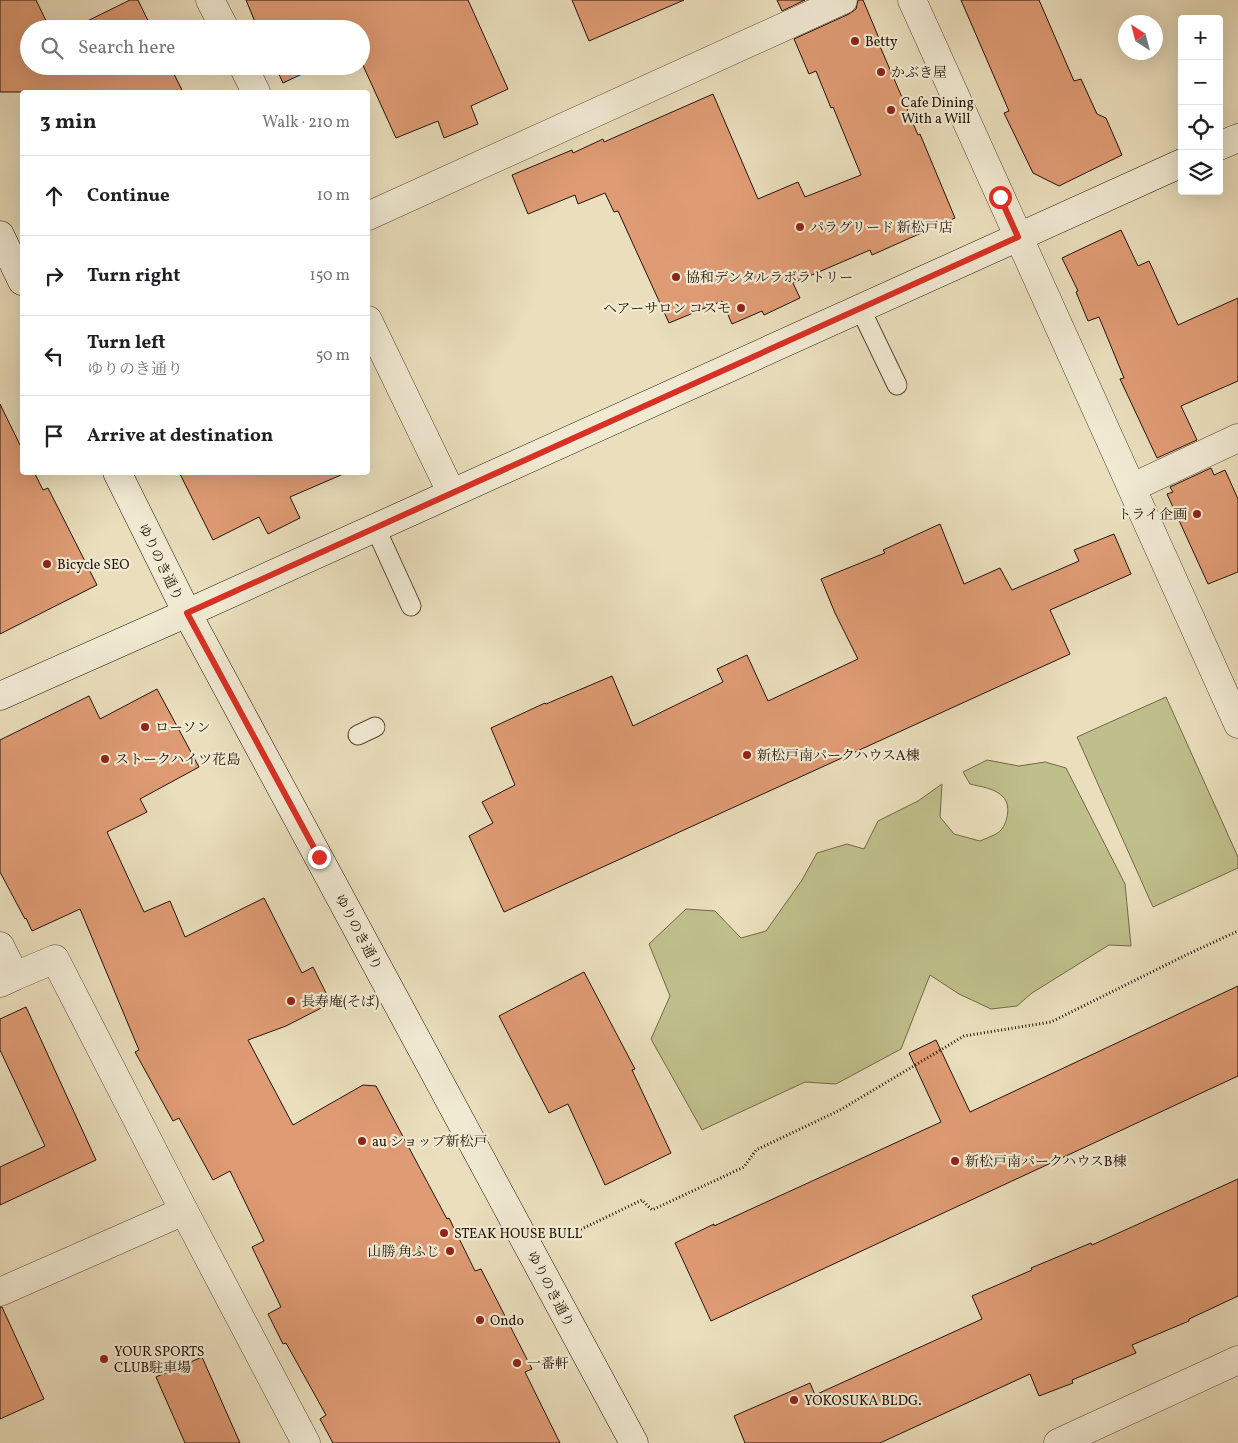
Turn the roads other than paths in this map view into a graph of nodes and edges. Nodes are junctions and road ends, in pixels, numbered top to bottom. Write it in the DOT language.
graph roads {
  1 [pos="210,0"];
  2 [pos="843,0"];
  3 [pos="912,0"];
  4 [pos="220,20"];
  5 [pos="248,75"];
  6 [pos="255,90"];
  7 [pos="1238,138"];
  8 [pos="1223,144"];
  9 [pos="1178,165"];
  10 [pos="370,215"];
  11 [pos="0,235"];
  12 [pos="1018,237"];
  13 [pos="20,276"];
  14 [pos="860,308"];
  15 [pos="370,324"];
  16 [pos="897,385"];
  17 [pos="1238,438"];
  18 [pos="118,475"];
  19 [pos="1133,486"];
  20 [pos="451,492"];
  21 [pos="376,527"];
  22 [pos="411,606"];
  23 [pos="187,613"];
  24 [pos="0,696"];
  25 [pos="1238,724"];
  26 [pos="0,946"];
  27 [pos="8,980"];
  28 [pos="184,1211"];
  29 [pos="0,1292"];
  30 [pos="1238,1360"];
  31 [pos="306,1443"];
  32 [pos="634,1443"];
  33 [pos="1058,1443"];
  1 -- 4 [label="street"];
  2 -- 10 [label="street"];
  3 -- 12 [label="street"];
  5 -- 6 [label="street"];
  7 -- 8 [label="street"];
  9 -- 12 [label="street"];
  11 -- 13 [label="street"];
  12 -- 14 [label="street"];
  12 -- 19 [label="street"];
  14 -- 16 [label="lane"];
  14 -- 20 [label="street"];
  15 -- 20 [label="street"];
  17 -- 19 [label="street"];
  18 -- 23 [label="street, ゆりのき通り"];
  19 -- 25 [label="street"];
  20 -- 21 [label="street"];
  21 -- 22 [label="lane"];
  21 -- 23 [label="street"];
  23 -- 24 [label="street"];
  23 -- 32 [label="street, ゆりのき通り"];
  26 -- 27 [label="street"];
  27 -- 28 [label="street"];
  28 -- 29 [label="street"];
  28 -- 31 [label="street"];
  30 -- 33 [label="street"];
}
